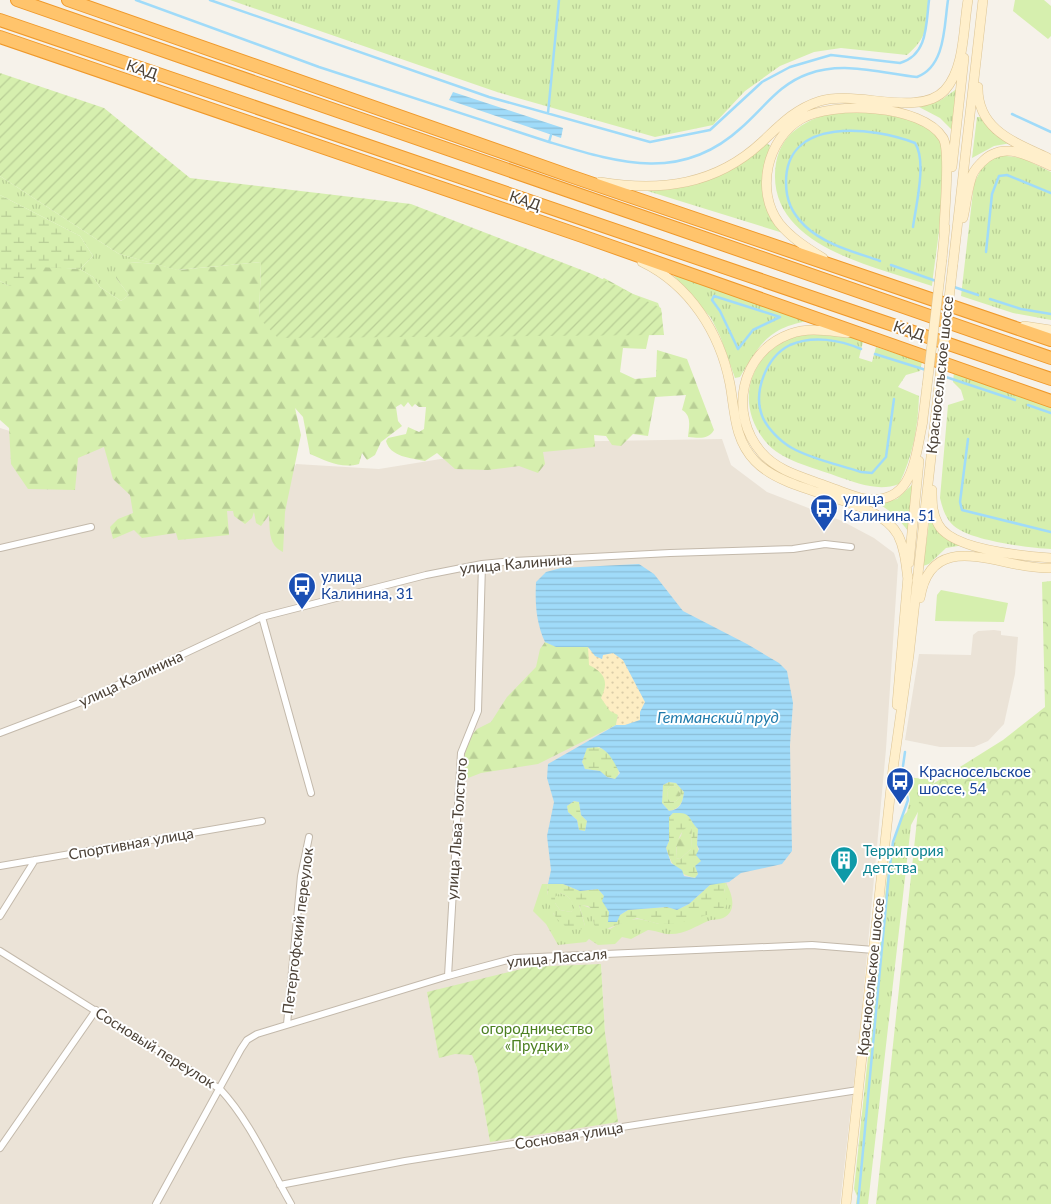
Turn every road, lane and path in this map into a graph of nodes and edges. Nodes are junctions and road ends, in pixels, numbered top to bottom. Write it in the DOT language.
graph roads {
  1 [pos="17,0"];
  2 [pos="68,0"];
  3 [pos="970,0"];
  4 [pos="983,0"];
  5 [pos="0,20"];
  6 [pos="0,37"];
  7 [pos="979,45"];
  8 [pos="174,81"];
  9 [pos="333,151"];
  10 [pos="1051,159"];
  11 [pos="1051,166"];
  12 [pos="573,177"];
  13 [pos="944,232"];
  14 [pos="582,236"];
  15 [pos="955,247"];
  16 [pos="836,266"];
  17 [pos="977,315"];
  18 [pos="1051,330"];
  19 [pos="856,334"];
  20 [pos="1051,340"];
  21 [pos="1051,358"];
  22 [pos="1051,380"];
  23 [pos="1051,402"];
  24 [pos="923,421"];
  25 [pos="931,456"];
  26 [pos="91,527"];
  27 [pos="852,547"];
  28 [pos="0,548"];
  29 [pos="1051,558"];
  30 [pos="482,564"];
  31 [pos="1051,568"];
  32 [pos="908,580"];
  33 [pos="262,617"];
  34 [pos="909,655"];
  35 [pos="0,733"];
  36 [pos="895,750"];
  37 [pos="311,793"];
  38 [pos="262,821"];
  39 [pos="309,837"];
  40 [pos="35,860"];
  41 [pos="0,866"];
  42 [pos="0,916"];
  43 [pos="874,950"];
  44 [pos="0,951"];
  45 [pos="448,976"];
  46 [pos="96,1010"];
  47 [pos="287,1024"];
  48 [pos="220,1089"];
  49 [pos="858,1090"];
  50 [pos="0,1148"];
  51 [pos="280,1185"];
  52 [pos="156,1204"];
  53 [pos="291,1204"];
  54 [pos="846,1204"];
  1 -- 21 [label="highway, КАД"];
  2 -- 12 [label="highway"];
  3 -- 12 [label="main road"];
  3 -- 13 [label="main road, Красносельское шоссе"];
  4 -- 7 [label="main road, Красносельское шоссе"];
  5 -- 8 [label="highway, КАД"];
  6 -- 9 [label="highway"];
  7 -- 10 [label="main road"];
  7 -- 15 [label="main road, Красносельское шоссе"];
  8 -- 9 [label="highway"];
  8 -- 22 [label="highway, КАД"];
  9 -- 14 [label="highway"];
  11 -- 15 [label="main road"];
  12 -- 16 [label="highway"];
  13 -- 16 [label="main road"];
  13 -- 24 [label="main road, Красносельское шоссе, bridge"];
  14 -- 19 [label="highway"];
  14 -- 32 [label="main road"];
  15 -- 25 [label="main road, Красносельское шоссе, bridge"];
  16 -- 17 [label="highway"];
  17 -- 18 [label="main road"];
  17 -- 20 [label="highway"];
  19 -- 23 [label="highway"];
  19 -- 24 [label="main road"];
  24 -- 32 [label="main road, Красносельское шоссе"];
  25 -- 29 [label="main road"];
  25 -- 34 [label="main road, Красносельское шоссе"];
  26 -- 28 [label="street"];
  27 -- 30 [label="street, улица Калинина"];
  30 -- 33 [label="street, улица Калинина"];
  30 -- 45 [label="street, улица Льва Толстого"];
  31 -- 34 [label="main road"];
  32 -- 36 [label="main road, Красносельское шоссе"];
  33 -- 35 [label="street, улица Калинина"];
  33 -- 37 [label="street"];
  34 -- 36 [label="main road, Красносельское шоссе"];
  36 -- 43 [label="main road, Красносельское шоссе"];
  38 -- 40 [label="street, Спортивная улица"];
  39 -- 47 [label="street, Петергофский переулок"];
  40 -- 41 [label="street, Спортивная улица"];
  40 -- 42 [label="street"];
  43 -- 45 [label="street, улица Лассаля"];
  43 -- 49 [label="main road, Красносельское шоссе"];
  44 -- 46 [label="street, Сосновый переулок"];
  45 -- 47 [label="street, улица Лассаля"];
  46 -- 48 [label="street, Сосновый переулок"];
  46 -- 50 [label="street"];
  47 -- 48 [label="street, улица Лассаля"];
  48 -- 51 [label="street, Сосновый переулок"];
  48 -- 52 [label="street, улица Лассаля"];
  49 -- 51 [label="street, Сосновая улица"];
  49 -- 54 [label="main road, Красносельское шоссе"];
  51 -- 53 [label="street, Сосновый переулок"];
}
